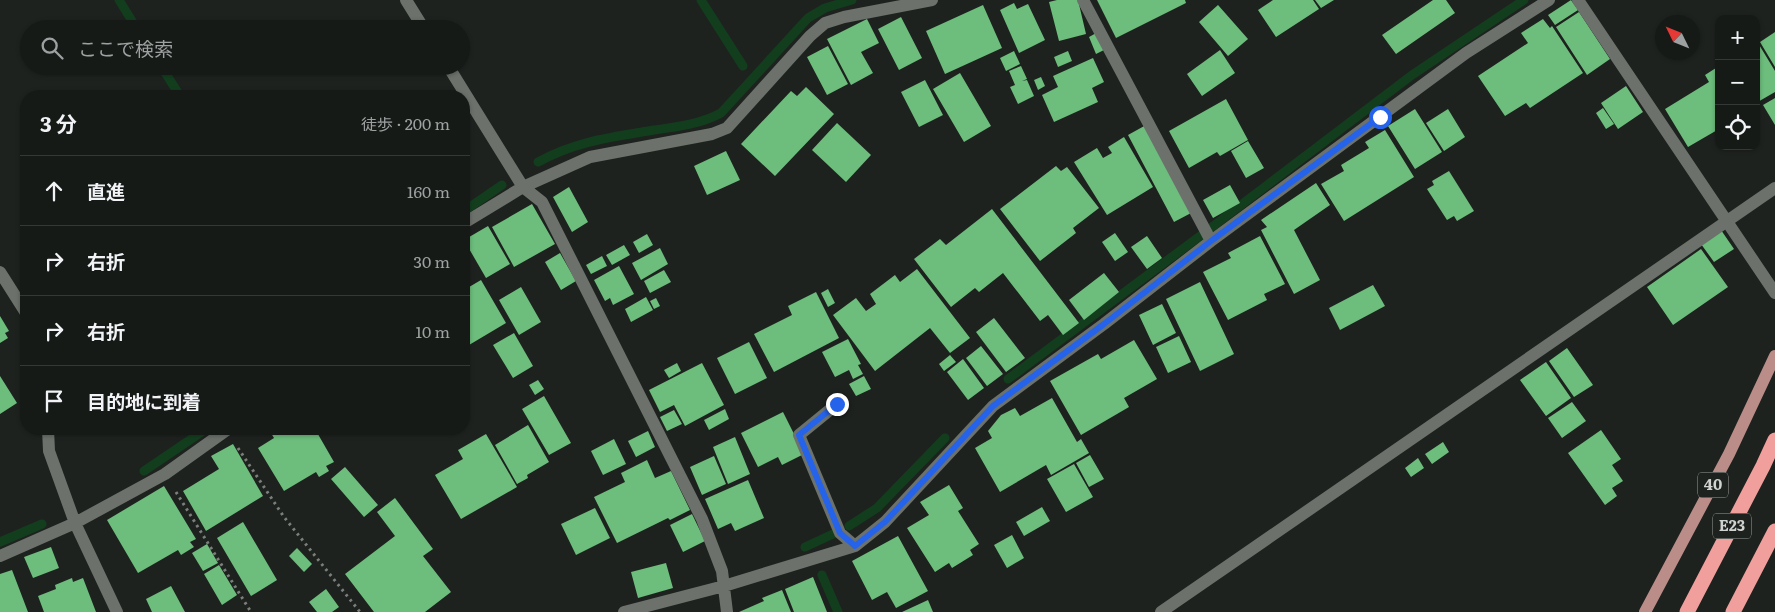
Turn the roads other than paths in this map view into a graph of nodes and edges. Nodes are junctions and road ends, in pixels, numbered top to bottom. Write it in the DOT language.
graph roads {
  1 [pos="406,0"];
  2 [pos="932,0"];
  3 [pos="1083,0"];
  4 [pos="1549,0"];
  5 [pos="1578,0"];
  6 [pos="418,20"];
  7 [pos="454,75"];
  8 [pos="463,90"];
  9 [pos="470,101"];
  10 [pos="523,187"];
  11 [pos="1775,188"];
  12 [pos="470,219"];
  13 [pos="1726,221"];
  14 [pos="1211,241"];
  15 [pos="0,272"];
  16 [pos="1775,293"];
  17 [pos="20,304"];
  18 [pos="1775,356"];
  19 [pos="837,404"];
  20 [pos="48,435"];
  21 [pos="219,435"];
  22 [pos="1775,440"];
  23 [pos="75,523"];
  24 [pos="1775,531"];
  25 [pos="855,546"];
  26 [pos="0,556"];
  27 [pos="724,586"];
  28 [pos="117,612"];
  29 [pos="624,612"];
  30 [pos="727,612"];
  31 [pos="1161,612"];
  32 [pos="1645,612"];
  33 [pos="1687,612"];
  34 [pos="1733,612"];
  1 -- 6 [label="street"];
  2 -- 10 [label="street"];
  3 -- 14 [label="street"];
  4 -- 14 [label="street"];
  5 -- 13 [label="street"];
  7 -- 8 [label="street"];
  9 -- 10 [label="street"];
  10 -- 12 [label="street"];
  10 -- 27 [label="street"];
  11 -- 13 [label="street"];
  13 -- 16 [label="street"];
  13 -- 31 [label="street"];
  14 -- 25 [label="street"];
  15 -- 17 [label="street"];
  18 -- 32 [label="main road, 40"];
  19 -- 25 [label="street"];
  20 -- 23 [label="street"];
  21 -- 23 [label="street"];
  22 -- 33 [label="highway, E23"];
  23 -- 26 [label="street"];
  23 -- 28 [label="street"];
  24 -- 34 [label="highway, E23"];
  25 -- 27 [label="street"];
  27 -- 29 [label="street"];
  27 -- 30 [label="street"];
}
